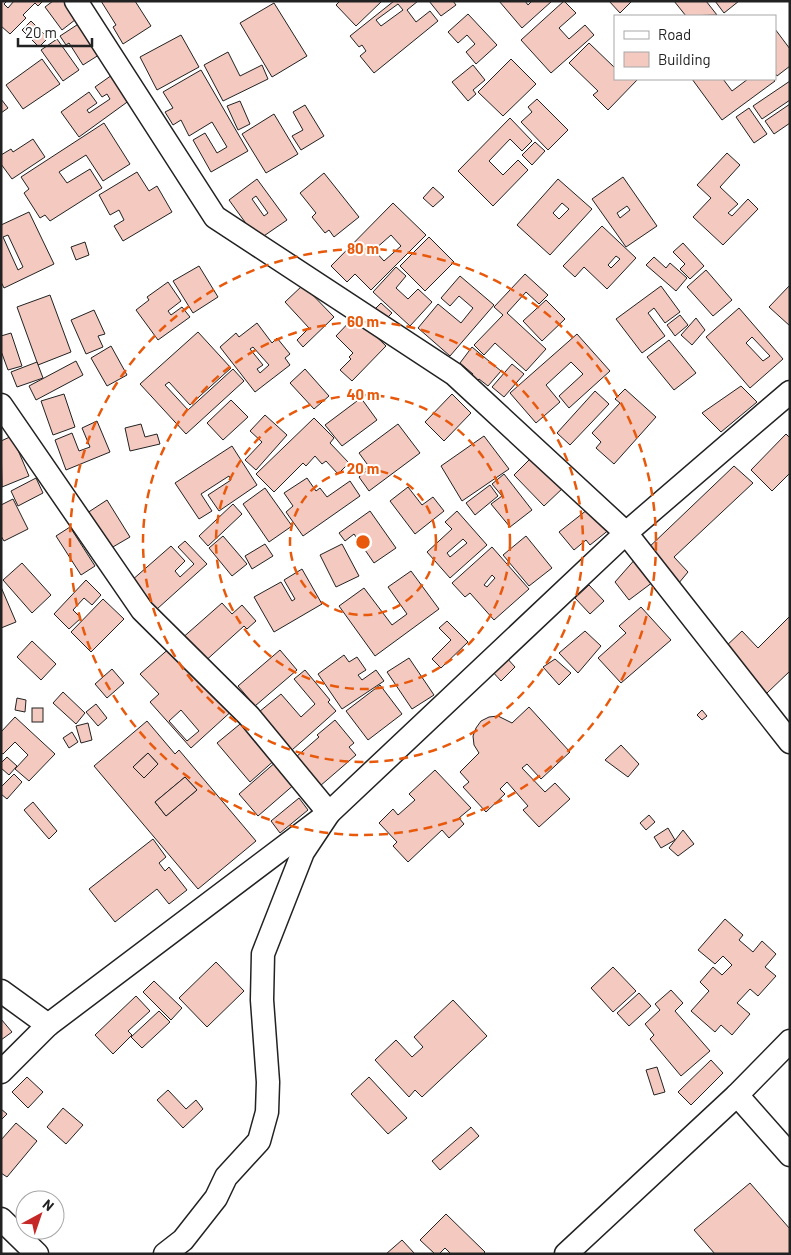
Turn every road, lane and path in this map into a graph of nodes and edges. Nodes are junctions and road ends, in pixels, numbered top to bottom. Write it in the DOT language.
graph roads {
  1 [pos="76,1"];
  2 [pos="790,392"];
  3 [pos="1,405"];
  4 [pos="626,534"];
  5 [pos="790,742"];
  6 [pos="329,813"];
  7 [pos="1,991"];
  8 [pos="48,1026"];
  9 [pos="790,1041"];
  10 [pos="1,1072"];
  11 [pos="737,1095"];
  12 [pos="790,1155"];
  13 [pos="1,1219"];
  14 [pos="37,1254"];
  15 [pos="165,1254"];
  16 [pos="566,1254"];
  1 -- 4 [label="street"];
  2 -- 4 [label="street"];
  3 -- 6 [label="street"];
  4 -- 5 [label="street"];
  4 -- 6 [label="street"];
  6 -- 8 [label="street"];
  6 -- 15 [label="street"];
  7 -- 8 [label="street"];
  8 -- 10 [label="street"];
  9 -- 11 [label="street"];
  11 -- 12 [label="street"];
  11 -- 16 [label="street"];
  13 -- 14 [label="street"];
}
